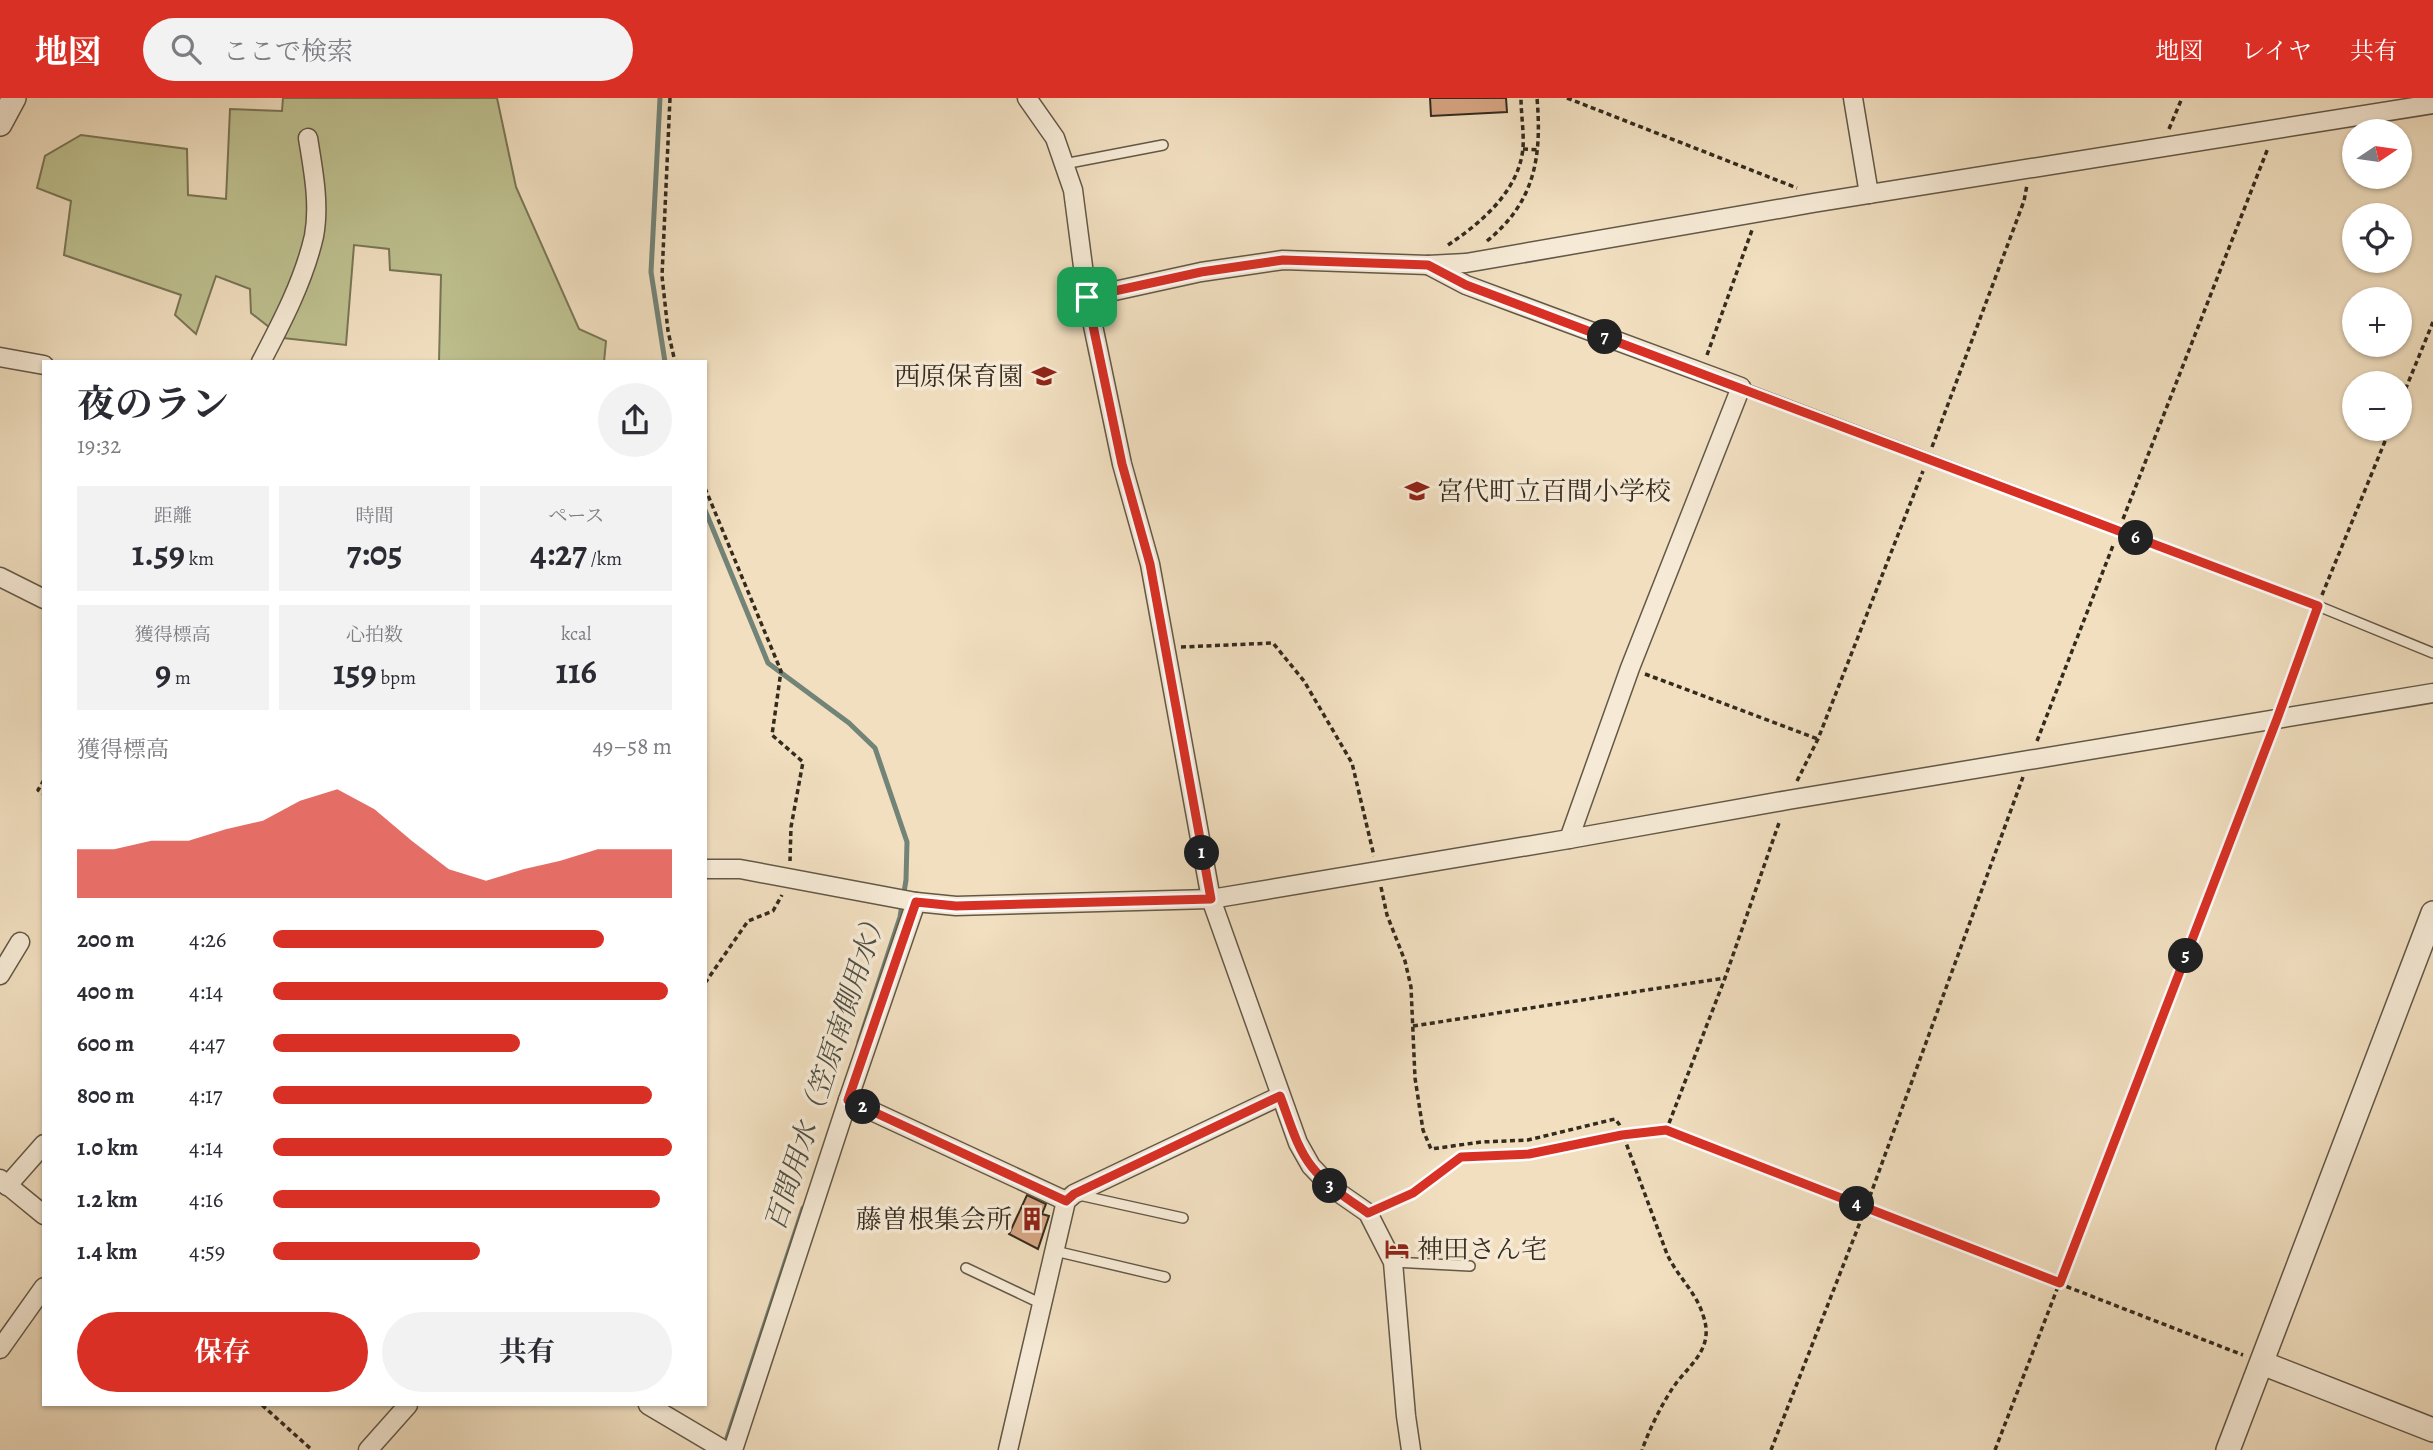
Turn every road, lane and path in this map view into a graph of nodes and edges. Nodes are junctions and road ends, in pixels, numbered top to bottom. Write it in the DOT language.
graph roads {
  1 [pos="14,98"];
  2 [pos="670,98"];
  3 [pos="1027,98"];
  4 [pos="1521,98"];
  5 [pos="1537,98"];
  6 [pos="1567,98"];
  7 [pos="1853,98"];
  8 [pos="2182,98"];
  9 [pos="2433,104"];
  10 [pos="0,124"];
  11 [pos="2275,130"];
  12 [pos="308,138"];
  13 [pos="1163,145"];
  14 [pos="2162,147"];
  15 [pos="1522,149"];
  16 [pos="1539,150"];
  17 [pos="1063,164"];
  18 [pos="2031,168"];
  19 [pos="1869,194"];
  20 [pos="1813,203"];
  21 [pos="1752,213"];
  22 [pos="1466,262"];
  23 [pos="1428,265"];
  24 [pos="1087,297"];
  25 [pos="2433,322"];
  26 [pos="0,357"];
  27 [pos="262,360"];
  28 [pos="674,360"];
  29 [pos="42,365"];
  30 [pos="1700,373"];
  31 [pos="2412,373"];
  32 [pos="1741,387"];
  33 [pos="2385,441"];
  34 [pos="1927,458"];
  35 [pos="707,493"];
  36 [pos="2119,531"];
  37 [pos="0,577"];
  38 [pos="42,598"];
  39 [pos="2318,606"];
  40 [pos="1165,648"];
  41 [pos="2433,653"];
  42 [pos="1630,668"];
  43 [pos="2433,693"];
  44 [pos="2277,719"];
  45 [pos="1818,739"];
  46 [pos="2029,761"];
  47 [pos="1788,800"];
  48 [pos="1569,839"];
  49 [pos="707,869"];
  50 [pos="1377,870"];
  51 [pos="789,878"];
  52 [pos="1211,899"];
  53 [pos="916,902"];
  54 [pos="2433,913"];
  55 [pos="20,942"];
  56 [pos="0,975"];
  57 [pos="1725,978"];
  58 [pos="707,980"];
  59 [pos="1413,1026"];
  60 [pos="1280,1096"];
  61 [pos="848,1100"];
  62 [pos="1666,1130"];
  63 [pos="1622,1135"];
  64 [pos="42,1146"];
  65 [pos="4,1183"];
  66 [pos="1070,1197"];
  67 [pos="1866,1207"];
  68 [pos="42,1213"];
  69 [pos="1368,1213"];
  70 [pos="1183,1218"];
  71 [pos="1055,1251"];
  72 [pos="1393,1262"];
  73 [pos="1470,1266"];
  74 [pos="966,1268"];
  75 [pos="1165,1276"];
  76 [pos="2060,1283"];
  77 [pos="42,1290"];
  78 [pos="1042,1304"];
  79 [pos="0,1349"];
  80 [pos="2262,1363"];
  81 [pos="263,1406"];
  82 [pos="407,1406"];
  83 [pos="649,1406"];
  84 [pos="2433,1430"];
  85 [pos="707,1445"];
  86 [pos="312,1450"];
  87 [pos="368,1450"];
  88 [pos="724,1450"];
  89 [pos="733,1450"];
  90 [pos="1008,1450"];
  91 [pos="1411,1450"];
  92 [pos="1642,1450"];
  93 [pos="1771,1450"];
  94 [pos="1995,1450"];
  95 [pos="2228,1450"];
  1 -- 10 [label="street"];
  2 -- 28 [label="path"];
  3 -- 17 [label="street"];
  4 -- 15 [label="path"];
  5 -- 16 [label="path"];
  6 -- 20 [label="path"];
  7 -- 19 [label="street"];
  8 -- 14 [label="path"];
  9 -- 11 [label="street"];
  11 -- 14 [label="street"];
  11 -- 36 [label="path"];
  12 -- 27 [label="street"];
  13 -- 17 [label="lane"];
  14 -- 18 [label="street"];
  15 -- 16 [label="path"];
  15 -- 23 [label="path"];
  16 -- 22 [label="path"];
  17 -- 24 [label="street"];
  18 -- 19 [label="street"];
  18 -- 34 [label="path"];
  19 -- 20 [label="street"];
  20 -- 21 [label="street"];
  21 -- 22 [label="street"];
  21 -- 30 [label="path"];
  22 -- 23 [label="street"];
  23 -- 24 [label="street"];
  23 -- 30 [label="street"];
  24 -- 40 [label="street"];
  25 -- 31 [label="path"];
  26 -- 29 [label="street"];
  30 -- 32 [label="street"];
  32 -- 34 [label="lane"];
  32 -- 42 [label="street"];
  33 -- 39 [label="path"];
  34 -- 36 [label="lane"];
  34 -- 45 [label="path"];
  35 -- 51 [label="path"];
  36 -- 39 [label="lane"];
  36 -- 46 [label="path"];
  37 -- 38 [label="street"];
  39 -- 41 [label="lane"];
  39 -- 44 [label="path"];
  40 -- 50 [label="path"];
  40 -- 52 [label="street"];
  42 -- 45 [label="path"];
  42 -- 48 [label="street"];
  43 -- 44 [label="street"];
  44 -- 46 [label="street"];
  44 -- 76 [label="path"];
  45 -- 47 [label="path"];
  46 -- 47 [label="street"];
  46 -- 67 [label="path"];
  47 -- 48 [label="street"];
  47 -- 57 [label="path"];
  48 -- 50 [label="street"];
  49 -- 51 [label="street"];
  50 -- 52 [label="street"];
  50 -- 59 [label="path"];
  51 -- 53 [label="street"];
  51 -- 58 [label="path"];
  52 -- 53 [label="street"];
  52 -- 60 [label="street"];
  53 -- 61 [label="street"];
  54 -- 80 [label="street"];
  55 -- 56 [label="street"];
  57 -- 59 [label="path"];
  57 -- 62 [label="path"];
  59 -- 63 [label="path"];
  60 -- 66 [label="street"];
  60 -- 69 [label="street"];
  61 -- 66 [label="street"];
  61 -- 89 [label="street"];
  62 -- 63 [label="path"];
  62 -- 67 [label="path"];
  63 -- 69 [label="path"];
  63 -- 92 [label="path"];
  64 -- 65 [label="street"];
  65 -- 68 [label="street"];
  66 -- 70 [label="lane"];
  66 -- 71 [label="street"];
  67 -- 76 [label="path"];
  67 -- 93 [label="path"];
  69 -- 72 [label="street"];
  71 -- 75 [label="lane"];
  71 -- 78 [label="street"];
  72 -- 73 [label="lane"];
  72 -- 91 [label="street"];
  74 -- 78 [label="lane"];
  76 -- 80 [label="path"];
  76 -- 94 [label="path"];
  77 -- 79 [label="street"];
  78 -- 90 [label="street"];
  80 -- 84 [label="street"];
  80 -- 95 [label="street"];
  81 -- 86 [label="path"];
  82 -- 87 [label="street"];
  83 -- 85 [label="street"];
  85 -- 88 [label="street"];
}
